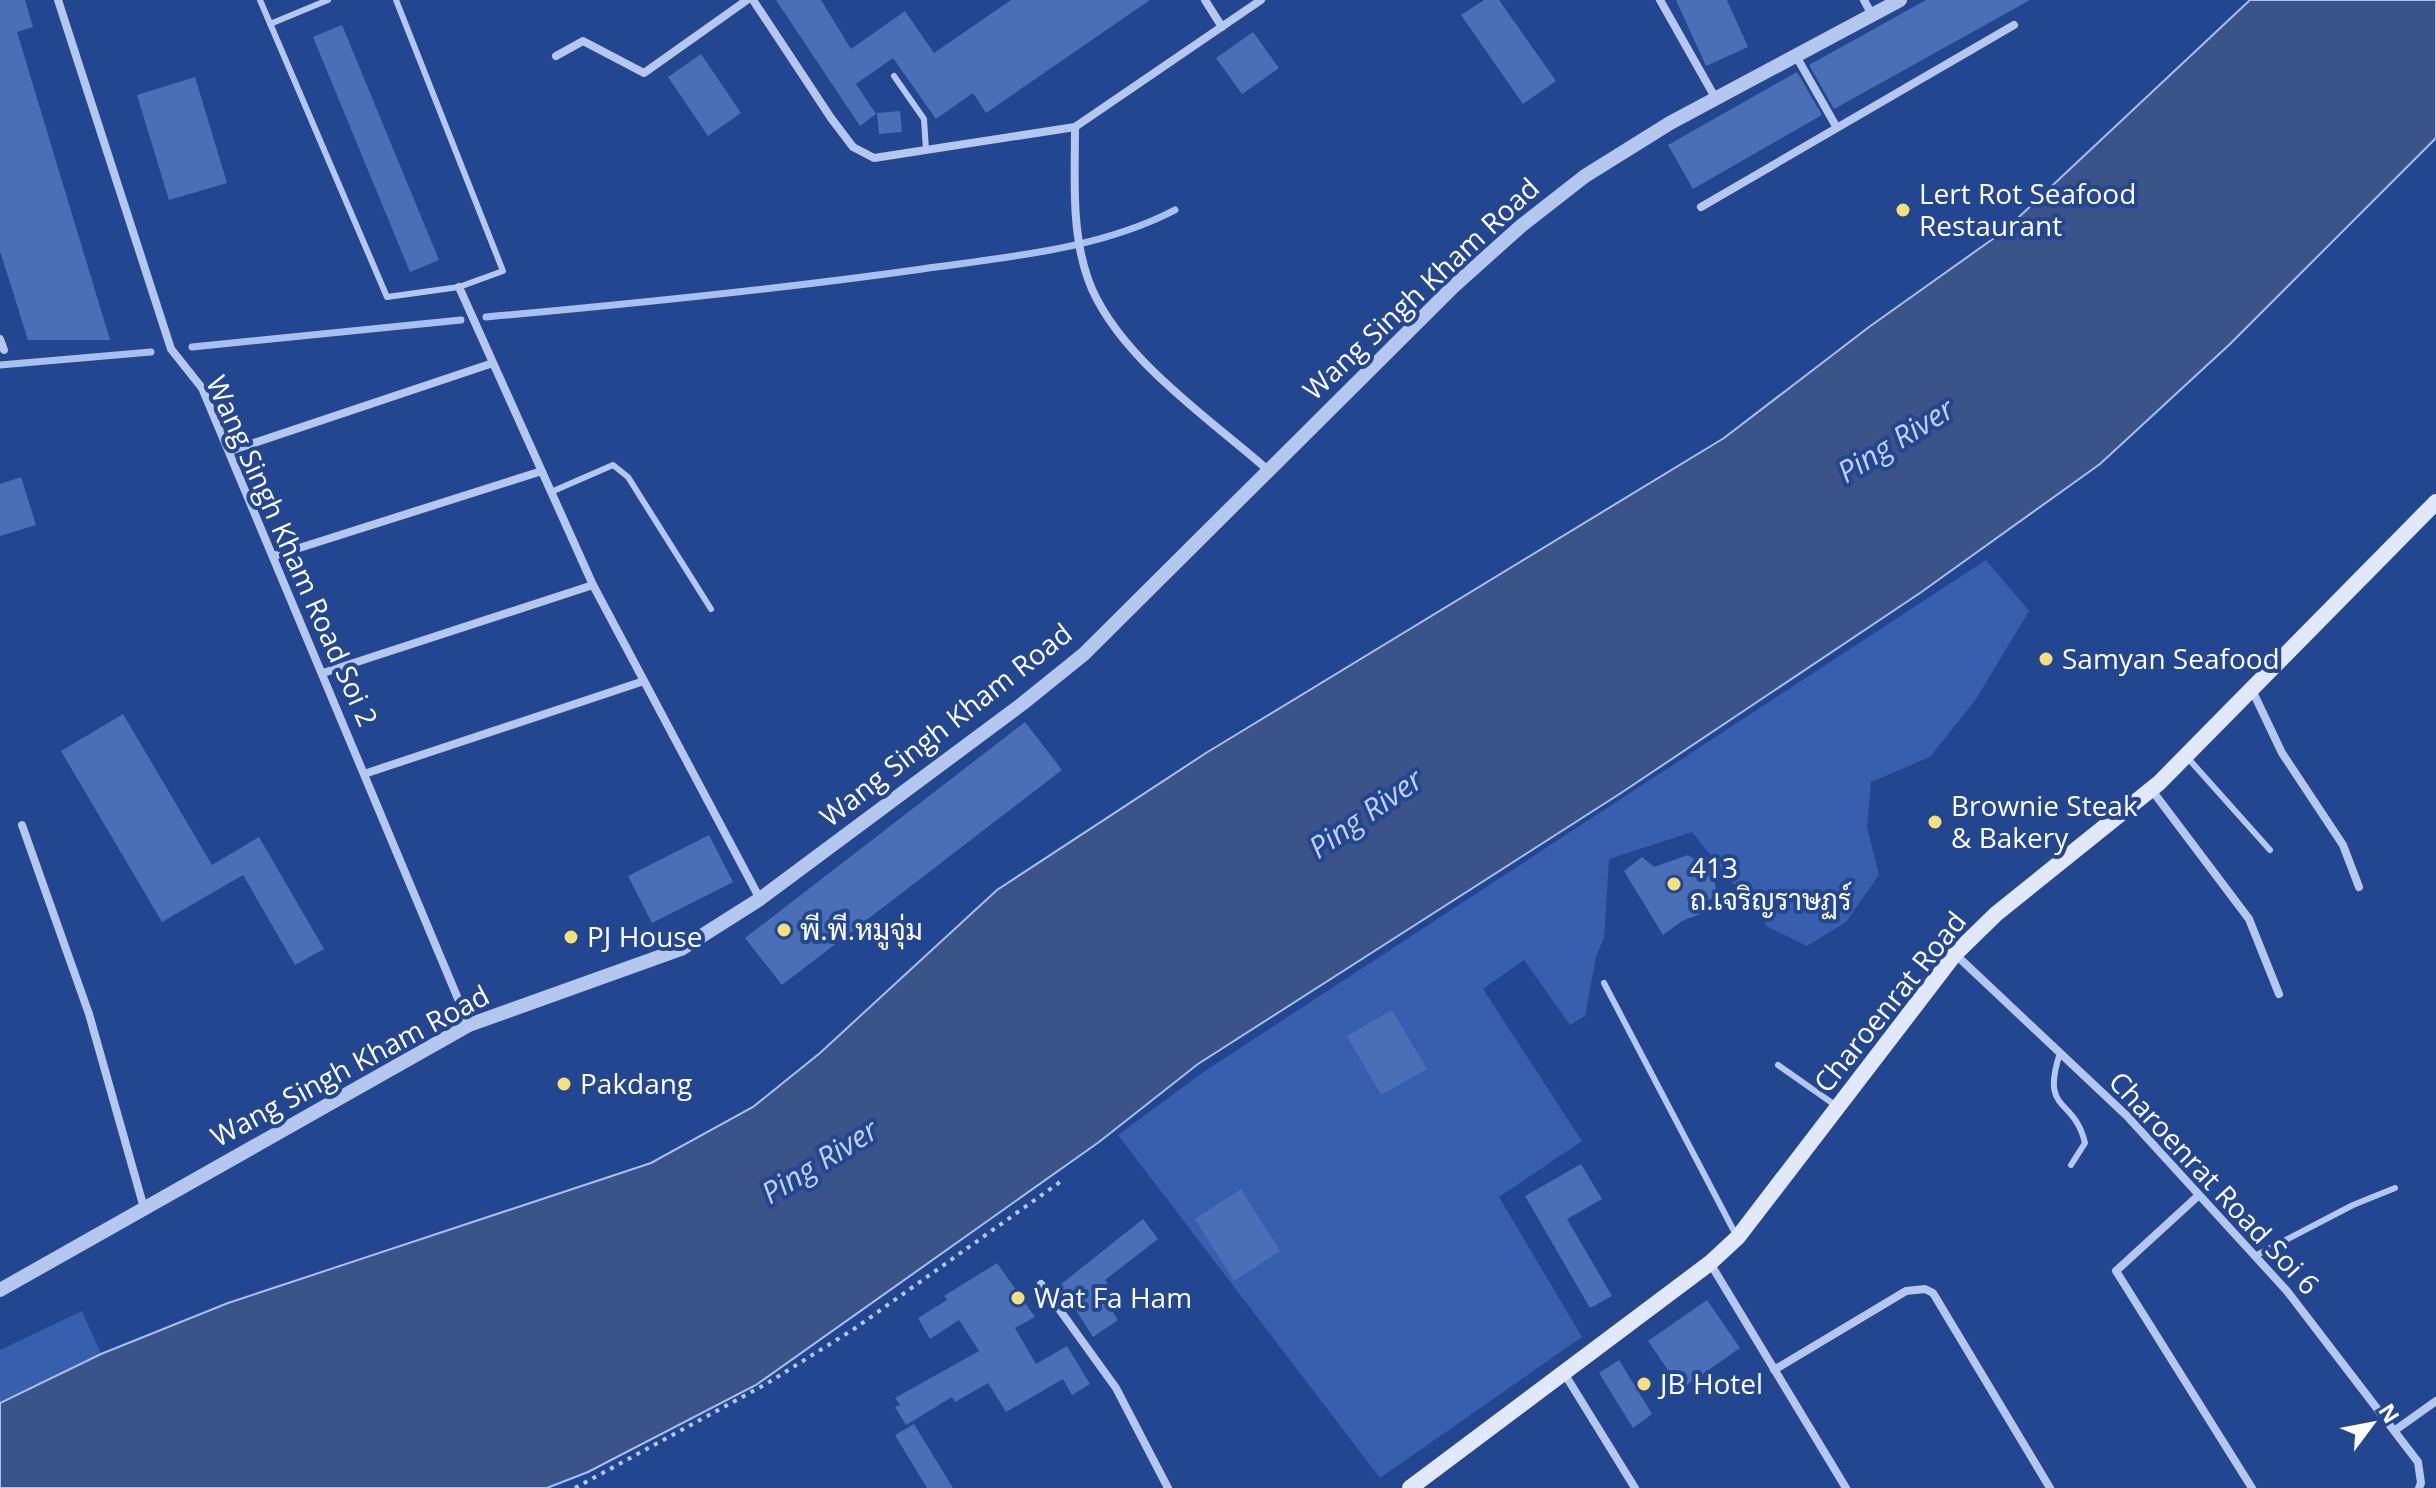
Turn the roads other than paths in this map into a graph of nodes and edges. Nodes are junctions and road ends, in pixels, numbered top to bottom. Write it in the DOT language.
graph roads {
  1 [pos="58,0"];
  2 [pos="260,0"];
  3 [pos="328,0"];
  4 [pos="396,0"];
  5 [pos="750,0"];
  6 [pos="1205,0"];
  7 [pos="1261,0"];
  8 [pos="1660,0"];
  9 [pos="1864,0"];
  10 [pos="1900,0"];
  11 [pos="1872,15"];
  12 [pos="270,24"];
  13 [pos="2014,25"];
  14 [pos="1222,27"];
  15 [pos="556,56"];
  16 [pos="1796,56"];
  17 [pos="894,76"];
  18 [pos="1716,99"];
  19 [pos="1075,127"];
  20 [pos="1837,128"];
  21 [pos="926,150"];
  22 [pos="1701,207"];
  23 [pos="459,287"];
  24 [pos="0,339"];
  25 [pos="4,350"];
  26 [pos="493,363"];
  27 [pos="230,451"];
  28 [pos="1268,470"];
  29 [pos="542,471"];
  30 [pos="551,492"];
  31 [pos="2436,502"];
  32 [pos="274,556"];
  33 [pos="593,585"];
  34 [pos="711,609"];
  35 [pos="323,673"];
  36 [pos="644,681"];
  37 [pos="2251,690"];
  38 [pos="2186,756"];
  39 [pos="364,774"];
  40 [pos="2151,789"];
  41 [pos="22,825"];
  42 [pos="2270,850"];
  43 [pos="2359,887"];
  44 [pos="760,899"];
  45 [pos="1955,954"];
  46 [pos="1604,983"];
  47 [pos="2279,994"];
  48 [pos="469,1025"];
  49 [pos="2060,1053"];
  50 [pos="1778,1065"];
  51 [pos="1838,1107"];
  52 [pos="2071,1165"];
  53 [pos="2395,1188"];
  54 [pos="2199,1195"];
  55 [pos="144,1208"];
  56 [pos="1738,1237"];
  57 [pos="2255,1256"];
  58 [pos="1710,1263"];
  59 [pos="1041,1284"];
  60 [pos="0,1290"];
  61 [pos="1774,1370"];
  62 [pos="1564,1373"];
  63 [pos="2436,1401"];
  64 [pos="2394,1431"];
  65 [pos="1168,1488"];
  66 [pos="1410,1488"];
  67 [pos="1635,1488"];
  68 [pos="1846,1488"];
  69 [pos="2050,1488"];
  70 [pos="2252,1488"];
  71 [pos="2419,1488"];
  1 -- 27 [label="street, Wang Singh Kham Road Soi 2"];
  2 -- 12 [label="lane"];
  3 -- 12 [label="lane"];
  4 -- 23 [label="lane"];
  5 -- 15 [label="street"];
  5 -- 21 [label="street"];
  6 -- 14 [label="street"];
  7 -- 14 [label="street"];
  8 -- 18 [label="street"];
  9 -- 11 [label="street"];
  10 -- 11 [label="street, Wang Singh Kham Road"];
  11 -- 16 [label="street, Wang Singh Kham Road"];
  12 -- 23 [label="lane"];
  13 -- 20 [label="street"];
  14 -- 19 [label="street"];
  16 -- 18 [label="street, Wang Singh Kham Road"];
  16 -- 20 [label="street"];
  17 -- 21 [label="lane"];
  18 -- 28 [label="street, Wang Singh Kham Road"];
  19 -- 21 [label="street"];
  19 -- 28 [label="street"];
  20 -- 22 [label="street"];
  23 -- 26 [label="street"];
  24 -- 25 [label="street"];
  26 -- 27 [label="street"];
  26 -- 29 [label="street"];
  27 -- 32 [label="street, Wang Singh Kham Road Soi 2"];
  28 -- 44 [label="street, Wang Singh Kham Road"];
  29 -- 30 [label="street"];
  29 -- 32 [label="street"];
  30 -- 33 [label="street"];
  30 -- 34 [label="lane"];
  31 -- 37 [label="main road, Charoenrat Road"];
  32 -- 35 [label="street, Wang Singh Kham Road Soi 2"];
  33 -- 35 [label="street"];
  33 -- 36 [label="street"];
  35 -- 39 [label="street, Wang Singh Kham Road Soi 2"];
  36 -- 39 [label="street"];
  36 -- 44 [label="street"];
  37 -- 38 [label="main road, Charoenrat Road"];
  37 -- 43 [label="street"];
  38 -- 40 [label="main road, Charoenrat Road"];
  38 -- 42 [label="lane"];
  39 -- 48 [label="street, Wang Singh Kham Road Soi 2"];
  40 -- 45 [label="main road, Charoenrat Road"];
  40 -- 47 [label="street"];
  41 -- 55 [label="street"];
  44 -- 48 [label="street, Wang Singh Kham Road"];
  45 -- 49 [label="street, Charoenrat Road Soi 6"];
  45 -- 51 [label="main road, Charoenrat Road"];
  46 -- 56 [label="lane"];
  48 -- 55 [label="street, Wang Singh Kham Road"];
  49 -- 52 [label="lane"];
  49 -- 54 [label="street, Charoenrat Road Soi 6"];
  50 -- 51 [label="lane"];
  51 -- 56 [label="main road, Charoenrat Road"];
  53 -- 57 [label="lane"];
  54 -- 57 [label="street, Charoenrat Road Soi 6"];
  54 -- 70 [label="street"];
  55 -- 60 [label="street, Wang Singh Kham Road"];
  56 -- 58 [label="main road, Charoenrat Road"];
  57 -- 64 [label="street, Charoenrat Road Soi 6"];
  58 -- 61 [label="street"];
  58 -- 62 [label="main road, Charoenrat Road"];
  59 -- 65 [label="street"];
  61 -- 68 [label="street"];
  61 -- 69 [label="street"];
  62 -- 66 [label="main road, Charoenrat Road"];
  62 -- 67 [label="street"];
  63 -- 64 [label="street"];
  64 -- 71 [label="street, Charoenrat Road Soi 6"];
}
